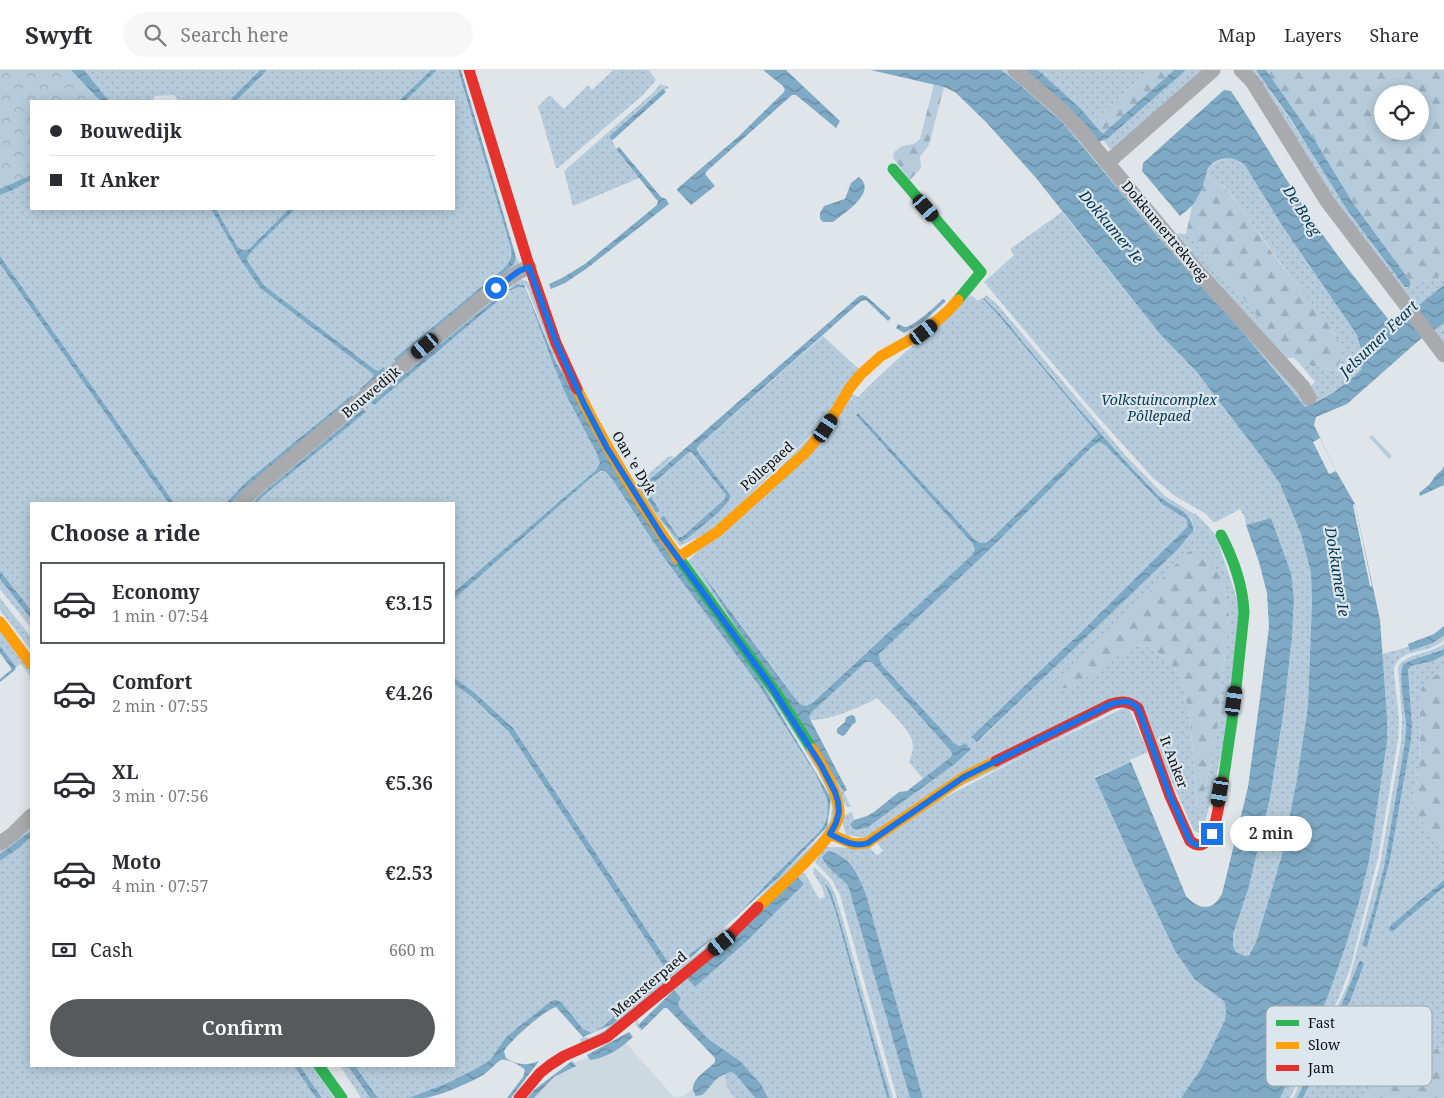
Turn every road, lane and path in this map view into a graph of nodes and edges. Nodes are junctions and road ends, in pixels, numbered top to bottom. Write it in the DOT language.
graph roads {
  1 [pos="469,70"];
  2 [pos="1015,70"];
  3 [pos="1213,70"];
  4 [pos="1241,70"];
  5 [pos="1107,162"];
  6 [pos="893,169"];
  7 [pos="529,267"];
  8 [pos="1444,355"];
  9 [pos="1310,398"];
  10 [pos="243,502"];
  11 [pos="1221,535"];
  12 [pos="678,558"];
  13 [pos="0,622"];
  14 [pos="30,663"];
  15 [pos="30,817"];
  16 [pos="830,834"];
  17 [pos="0,843"];
  18 [pos="321,1067"];
  19 [pos="342,1098"];
  20 [pos="519,1098"];
  1 -- 7 [label="street, Oan 'e Dyk"];
  2 -- 5 [label="street, Dokkumertrekweg"];
  3 -- 5 [label="street"];
  4 -- 8 [label="street"];
  5 -- 9 [label="street, Dokkumertrekweg"];
  6 -- 12 [label="street, Pôllepaed"];
  7 -- 10 [label="street, Bouwedijk"];
  7 -- 12 [label="street, Oan 'e Dyk"];
  11 -- 16 [label="street, It Anker"];
  12 -- 16 [label="street, Oan 'e Dyk"];
  13 -- 14 [label="street"];
  15 -- 17 [label="street"];
  16 -- 20 [label="street, Mearsterpaed"];
  18 -- 19 [label="street"];
}
